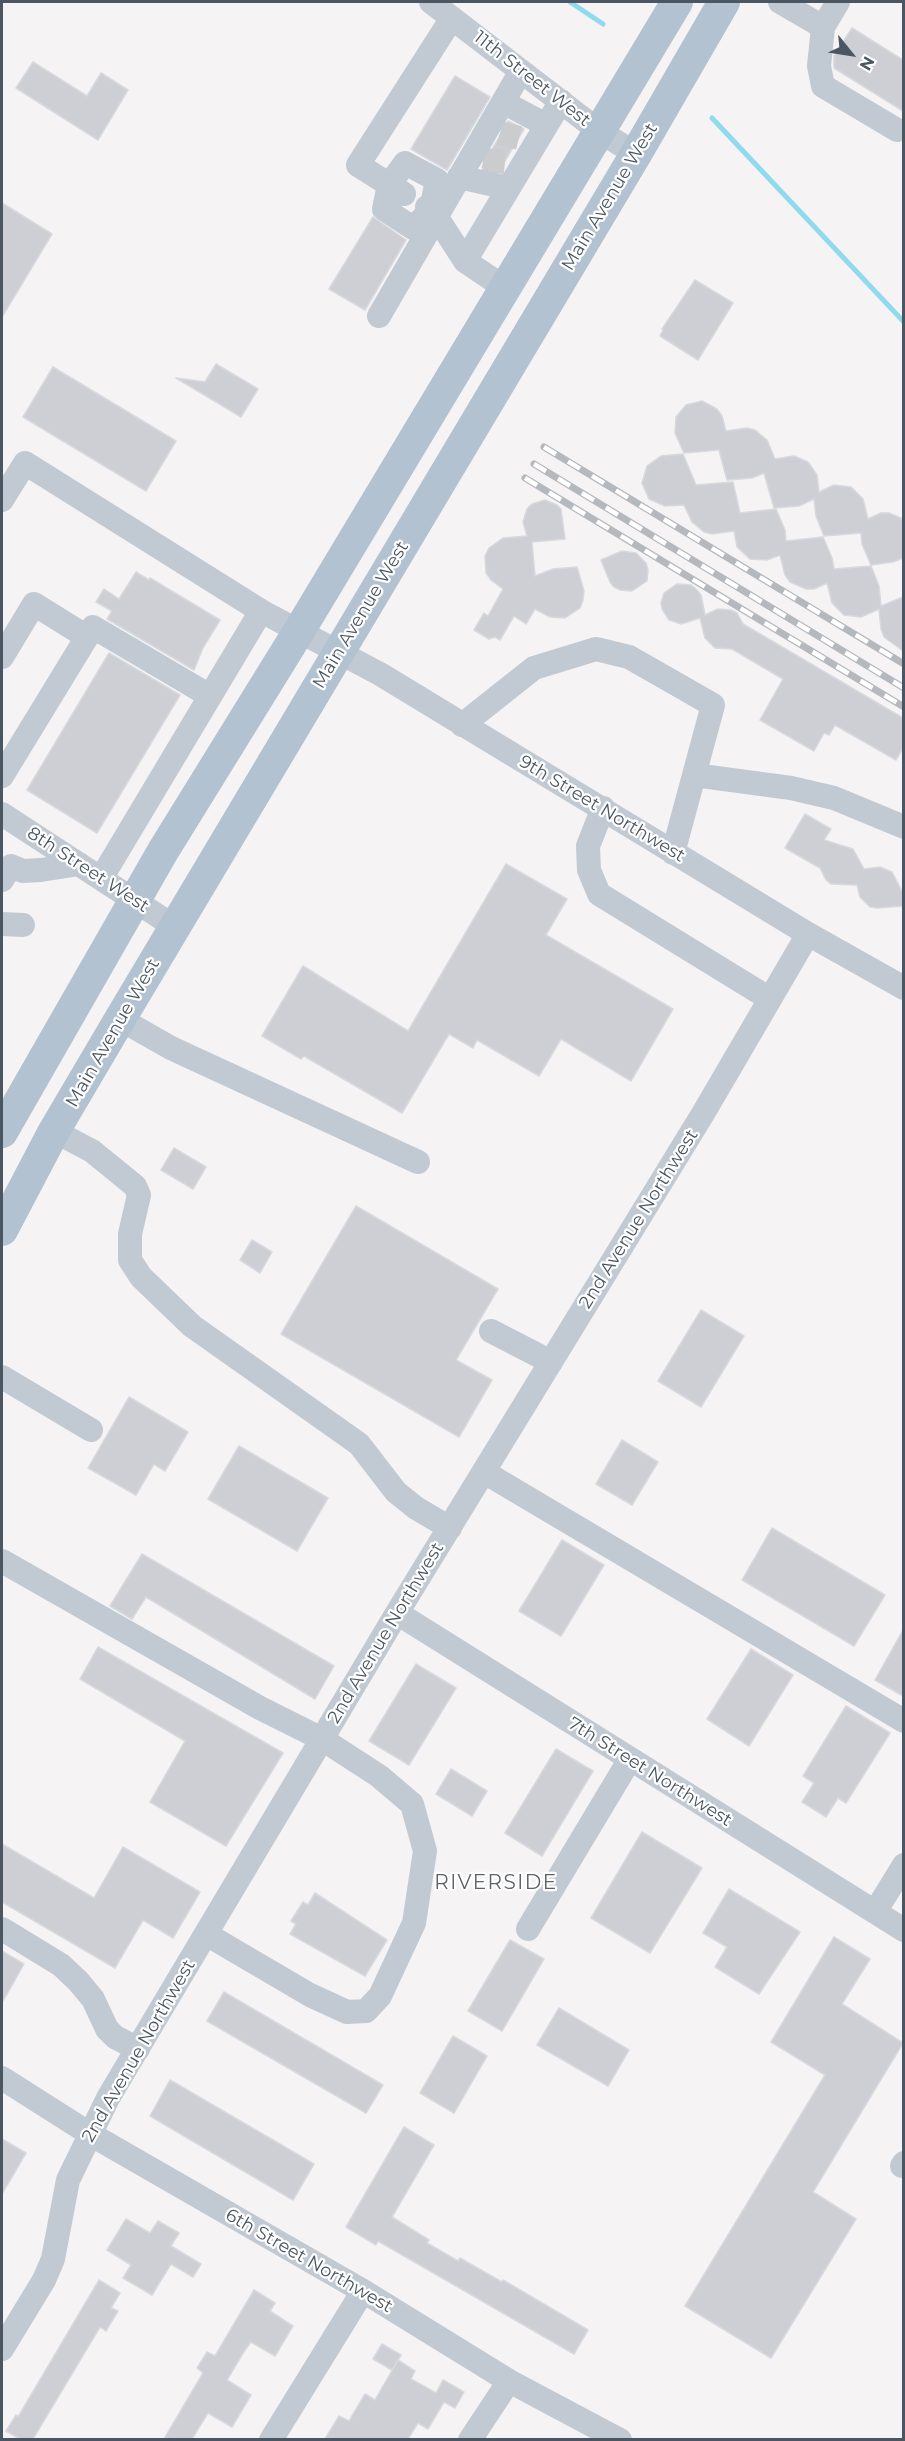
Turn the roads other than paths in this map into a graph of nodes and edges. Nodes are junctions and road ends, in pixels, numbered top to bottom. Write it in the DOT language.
graph roads {
  1 [pos="431,2"];
  2 [pos="677,2"];
  3 [pos="724,2"];
  4 [pos="780,2"];
  5 [pos="838,2"];
  6 [pos="452,18"];
  7 [pos="823,27"];
  8 [pos="521,71"];
  9 [pos="561,101"];
  10 [pos="503,102"];
  11 [pos="897,130"];
  12 [pos="599,131"];
  13 [pos="517,134"];
  14 [pos="636,154"];
  15 [pos="488,164"];
  16 [pos="508,188"];
  17 [pos="416,202"];
  18 [pos="465,261"];
  19 [pos="505,288"];
  20 [pos="379,316"];
  21 [pos="2,500"];
  22 [pos="261,611"];
  23 [pos="299,631"];
  24 [pos="87,636"];
  25 [pos="339,652"];
  26 [pos="2,657"];
  27 [pos="210,696"];
  28 [pos="462,724"];
  29 [pos="9,747"];
  30 [pos="694,775"];
  31 [pos="2,776"];
  32 [pos="603,808"];
  33 [pos="2,814"];
  34 [pos="903,827"];
  35 [pos="673,853"];
  36 [pos="79,864"];
  37 [pos="5,869"];
  38 [pos="102,877"];
  39 [pos="135,899"];
  40 [pos="175,927"];
  41 [pos="808,934"];
  42 [pos="903,988"];
  43 [pos="770,999"];
  44 [pos="120,1019"];
  45 [pos="54,1131"];
  46 [pos="2,1132"];
  47 [pos="418,1162"];
  48 [pos="2,1230"];
  49 [pos="491,1331"];
  50 [pos="551,1362"];
  51 [pos="2,1377"];
  52 [pos="91,1430"];
  53 [pos="484,1472"];
  54 [pos="450,1528"];
  55 [pos="2,1561"];
  56 [pos="397,1613"];
  57 [pos="903,1721"];
  58 [pos="322,1739"];
  59 [pos="630,1759"];
  60 [pos="903,1865"];
  61 [pos="875,1912"];
  62 [pos="2,1929"];
  63 [pos="528,1929"];
  64 [pos="903,1930"];
  65 [pos="206,1934"];
  66 [pos="138,2049"];
  67 [pos="2,2078"];
  68 [pos="90,2134"];
  69 [pos="363,2291"];
  70 [pos="2,2349"];
  71 [pos="509,2381"];
  72 [pos="271,2439"];
  73 [pos="470,2439"];
  74 [pos="620,2439"];
  1 -- 6 [label="street, 11th Street West"];
  2 -- 12 [label="main road"];
  3 -- 14 [label="main road, Main Avenue West"];
  4 -- 7 [label="street"];
  5 -- 7 [label="street"];
  6 -- 8 [label="street, 11th Street West"];
  6 -- 17 [label="street"];
  7 -- 11 [label="street"];
  8 -- 9 [label="street, 11th Street West"];
  8 -- 10 [label="street"];
  9 -- 12 [label="street, 11th Street West"];
  9 -- 13 [label="street"];
  10 -- 13 [label="street"];
  10 -- 13 [label="street"];
  12 -- 14 [label="street, 11th Street West"];
  12 -- 19 [label="main road"];
  13 -- 15 [label="street"];
  13 -- 15 [label="street"];
  14 -- 25 [label="main road, Main Avenue West"];
  15 -- 16 [label="street"];
  15 -- 16 [label="street"];
  15 -- 17 [label="street"];
  16 -- 18 [label="street"];
  17 -- 18 [label="street"];
  17 -- 20 [label="street"];
  18 -- 19 [label="street"];
  19 -- 23 [label="main road"];
  21 -- 22 [label="street, 9th Street Northwest"];
  22 -- 23 [label="street, 9th Street Northwest"];
  22 -- 27 [label="street"];
  23 -- 25 [label="street, 9th Street Northwest"];
  23 -- 39 [label="main road"];
  24 -- 26 [label="street"];
  24 -- 27 [label="street"];
  24 -- 29 [label="street"];
  25 -- 28 [label="street, 9th Street Northwest"];
  25 -- 40 [label="main road, Main Avenue West"];
  27 -- 38 [label="street"];
  28 -- 30 [label="street"];
  28 -- 32 [label="street, 9th Street Northwest"];
  29 -- 31 [label="street"];
  30 -- 34 [label="street"];
  30 -- 35 [label="street"];
  32 -- 35 [label="street, 9th Street Northwest"];
  32 -- 43 [label="street"];
  33 -- 36 [label="street, 8th Street West"];
  35 -- 41 [label="street, 9th Street Northwest"];
  36 -- 37 [label="street"];
  36 -- 38 [label="street, 8th Street West"];
  38 -- 39 [label="street, 8th Street West"];
  39 -- 40 [label="street, 8th Street West"];
  39 -- 46 [label="main road"];
  40 -- 44 [label="main road, Main Avenue West"];
  41 -- 42 [label="street, 9th Street Northwest"];
  41 -- 43 [label="street, 2nd Avenue Northwest"];
  43 -- 50 [label="street, 2nd Avenue Northwest"];
  44 -- 45 [label="main road, Main Avenue West"];
  44 -- 47 [label="street"];
  45 -- 48 [label="main road, Main Avenue West"];
  45 -- 54 [label="street"];
  49 -- 50 [label="street"];
  50 -- 53 [label="street, 2nd Avenue Northwest"];
  51 -- 52 [label="street"];
  53 -- 54 [label="street, 2nd Avenue Northwest"];
  53 -- 57 [label="street"];
  54 -- 56 [label="street, 2nd Avenue Northwest"];
  55 -- 58 [label="street"];
  56 -- 58 [label="street, 2nd Avenue Northwest"];
  56 -- 59 [label="street, 7th Street Northwest"];
  58 -- 65 [label="street, 2nd Avenue Northwest"];
  58 -- 65 [label="street"];
  59 -- 61 [label="street, 7th Street Northwest"];
  59 -- 63 [label="street"];
  60 -- 61 [label="street"];
  61 -- 64 [label="street, 7th Street Northwest"];
  62 -- 66 [label="street"];
  65 -- 66 [label="street, 2nd Avenue Northwest"];
  66 -- 68 [label="street, 2nd Avenue Northwest"];
  67 -- 68 [label="street, 6th Street Northwest"];
  68 -- 69 [label="street, 6th Street Northwest"];
  68 -- 70 [label="street, 2nd Avenue Northwest"];
  69 -- 71 [label="street, 6th Street Northwest"];
  69 -- 72 [label="street"];
  71 -- 73 [label="street"];
  71 -- 74 [label="street, 6th Street Northwest"];
}
